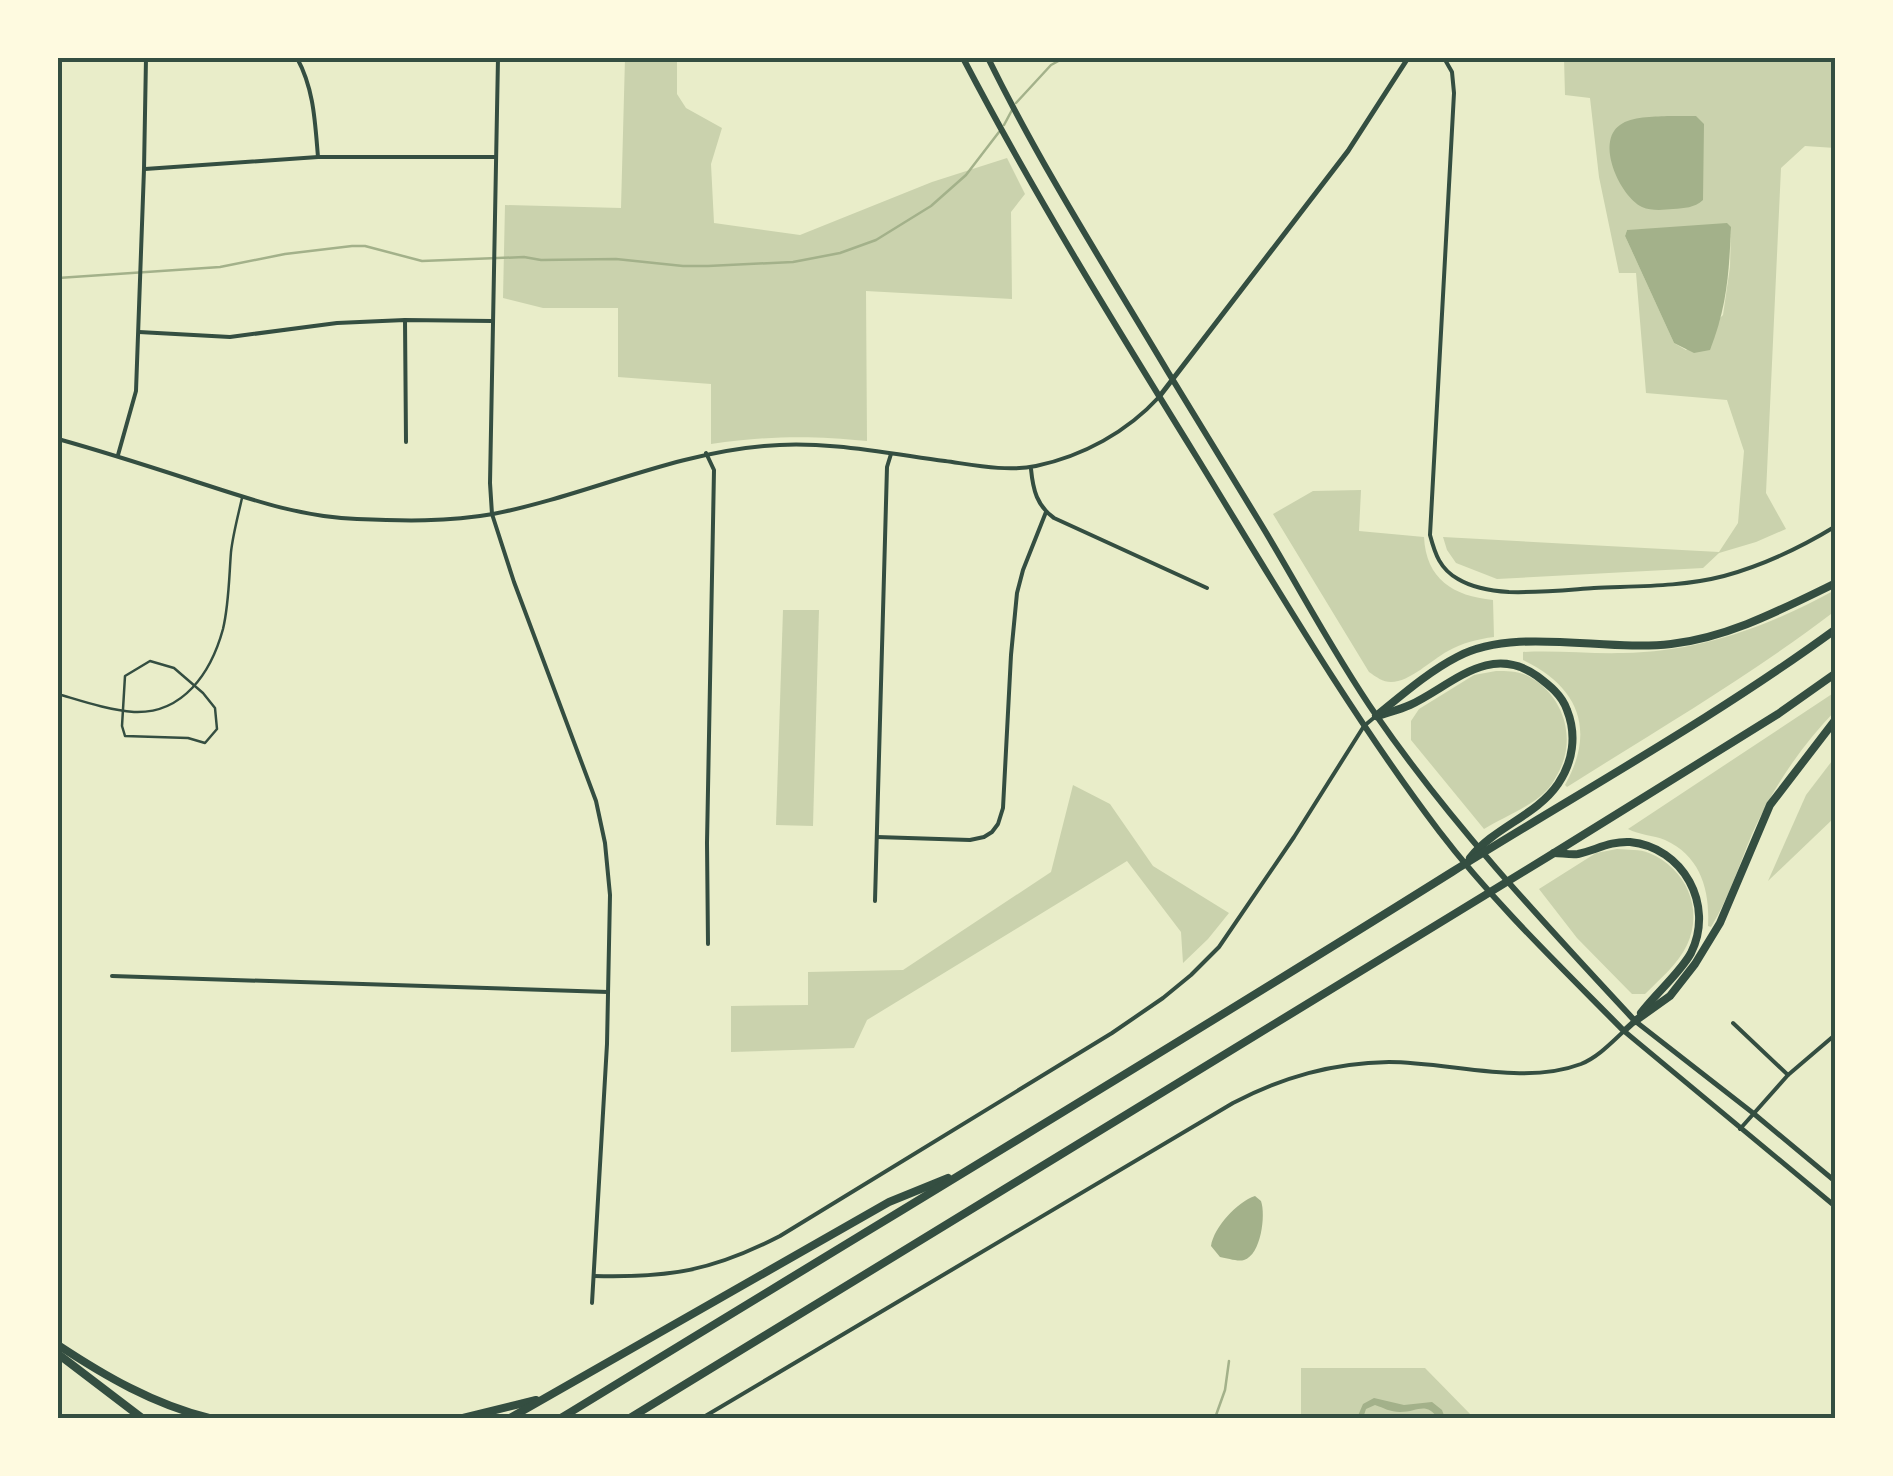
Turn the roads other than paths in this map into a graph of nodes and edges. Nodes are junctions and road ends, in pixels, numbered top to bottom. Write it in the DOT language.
graph roads {
  1 [pos="146,58"];
  2 [pos="297,58"];
  3 [pos="498,58"];
  4 [pos="963,58"];
  5 [pos="988,58"];
  6 [pos="1408,58"];
  7 [pos="1444,58"];
  8 [pos="318,157"];
  9 [pos="495,157"];
  10 [pos="144,168"];
  11 [pos="405,320"];
  12 [pos="492,321"];
  13 [pos="139,332"];
  14 [pos="1172,379"];
  15 [pos="1159,397"];
  16 [pos="58,440"];
  17 [pos="406,442"];
  18 [pos="706,453"];
  19 [pos="891,454"];
  20 [pos="118,456"];
  21 [pos="1030,467"];
  22 [pos="242,497"];
  23 [pos="1046,512"];
  24 [pos="492,514"];
  25 [pos="1836,526"];
  26 [pos="1836,583"];
  27 [pos="1207,588"];
  28 [pos="1836,629"];
  29 [pos="1836,673"];
  30 [pos="196,686"];
  31 [pos="58,694"];
  32 [pos="122,710"];
  33 [pos="1376,716"];
  34 [pos="1836,719"];
  35 [pos="1364,726"];
  36 [pos="876,837"];
  37 [pos="1554,853"];
  38 [pos="1465,864"];
  39 [pos="875,901"];
  40 [pos="708,944"];
  41 [pos="112,976"];
  42 [pos="608,992"];
  43 [pos="1634,1021"];
  44 [pos="1734,1023"];
  45 [pos="1624,1031"];
  46 [pos="1836,1034"];
  47 [pos="1788,1075"];
  48 [pos="1754,1114"];
  49 [pos="1740,1129"];
  50 [pos="971,1168"];
  51 [pos="1836,1182"];
  52 [pos="1836,1207"];
  53 [pos="594,1276"];
  54 [pos="592,1303"];
  55 [pos="58,1344"];
  56 [pos="58,1354"];
  57 [pos="545,1398"];
  58 [pos="142,1418"];
  59 [pos="209,1418"];
  60 [pos="463,1418"];
  61 [pos="510,1418"];
  62 [pos="561,1418"];
  63 [pos="630,1418"];
  64 [pos="702,1418"];
  1 -- 10 [label="street"];
  2 -- 8 [label="street"];
  3 -- 9 [label="street"];
  4 -- 15 [label="main road"];
  5 -- 14 [label="main road"];
  6 -- 14 [label="street"];
  7 -- 25 [label="street"];
  8 -- 9 [label="street"];
  8 -- 10 [label="street"];
  9 -- 12 [label="street"];
  10 -- 13 [label="street"];
  11 -- 12 [label="street"];
  11 -- 13 [label="street"];
  11 -- 17 [label="street"];
  12 -- 24 [label="street"];
  13 -- 20 [label="street"];
  14 -- 15 [label="street"];
  14 -- 33 [label="main road"];
  15 -- 21 [label="street"];
  15 -- 35 [label="main road"];
  16 -- 20 [label="street"];
  18 -- 19 [label="street"];
  18 -- 24 [label="street"];
  18 -- 40 [label="street"];
  19 -- 21 [label="street"];
  19 -- 36 [label="street"];
  20 -- 22 [label="street"];
  21 -- 23 [label="street"];
  22 -- 24 [label="street"];
  22 -- 30 [label="lane"];
  23 -- 27 [label="street"];
  23 -- 36 [label="street"];
  24 -- 42 [label="street"];
  26 -- 33 [label="highway"];
  28 -- 38 [label="highway"];
  29 -- 37 [label="highway"];
  30 -- 32 [label="lane"];
  30 -- 32 [label="lane"];
  30 -- 32 [label="lane"];
  31 -- 32 [label="lane"];
  33 -- 35 [label="street"];
  33 -- 38 [label="highway"];
  33 -- 43 [label="main road"];
  34 -- 43 [label="highway"];
  35 -- 45 [label="main road"];
  35 -- 53 [label="street"];
  36 -- 39 [label="street"];
  37 -- 43 [label="highway"];
  37 -- 63 [label="highway"];
  38 -- 50 [label="highway"];
  41 -- 42 [label="street"];
  42 -- 53 [label="street"];
  43 -- 45 [label="main road"];
  43 -- 48 [label="street"];
  44 -- 47 [label="street"];
  45 -- 49 [label="street"];
  45 -- 64 [label="street"];
  46 -- 47 [label="street"];
  47 -- 48 [label="street"];
  48 -- 49 [label="street"];
  48 -- 51 [label="street"];
  49 -- 52 [label="street"];
  50 -- 57 [label="highway"];
  50 -- 62 [label="highway"];
  53 -- 54 [label="street"];
  55 -- 59 [label="highway"];
  56 -- 58 [label="highway"];
  57 -- 60 [label="highway"];
  57 -- 61 [label="highway"];
}
